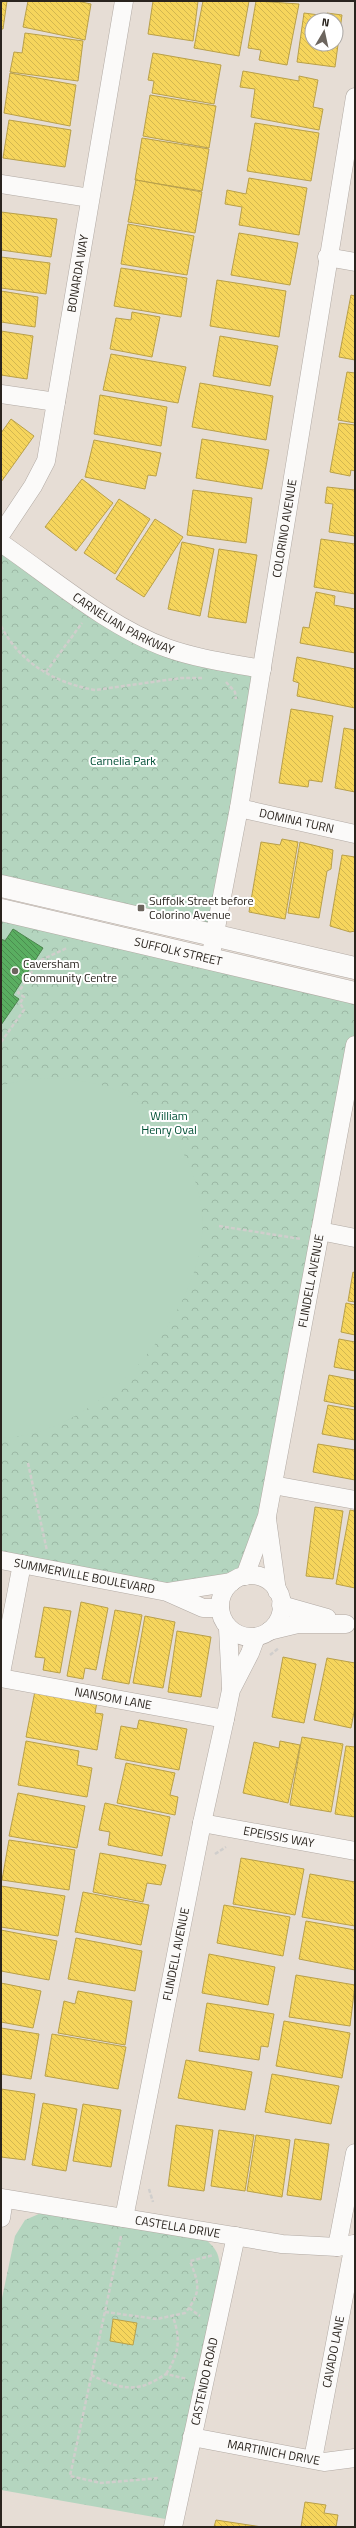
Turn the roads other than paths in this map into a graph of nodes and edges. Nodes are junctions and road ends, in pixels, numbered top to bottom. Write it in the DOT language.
graph roads {
  1 [pos="124,1"];
  2 [pos="355,97"];
  3 [pos="1,184"];
  4 [pos="90,198"];
  5 [pos="327,257"];
  6 [pos="355,262"];
  7 [pos="1,394"];
  8 [pos="56,402"];
  9 [pos="1,534"];
  10 [pos="1,543"];
  11 [pos="262,669"];
  12 [pos="239,808"];
  13 [pos="355,834"];
  14 [pos="1,886"];
  15 [pos="1,910"];
  16 [pos="215,935"];
  17 [pos="210,959"];
  18 [pos="355,968"];
  19 [pos="355,992"];
  20 [pos="355,1045"];
  21 [pos="312,1235"];
  22 [pos="355,1238"];
  23 [pos="273,1485"];
  24 [pos="355,1500"];
  25 [pos="267,1516"];
  26 [pos="1,1560"];
  27 [pos="22,1564"];
  28 [pos="239,1579"];
  29 [pos="167,1592"];
  30 [pos="279,1598"];
  31 [pos="220,1608"];
  32 [pos="351,1625"];
  33 [pos="228,1628"];
  34 [pos="262,1634"];
  35 [pos="1,1673"];
  36 [pos="1,1678"];
  37 [pos="232,1690"];
  38 [pos="225,1719"];
  39 [pos="202,1823"];
  40 [pos="355,1851"];
  41 [pos="355,2153"];
  42 [pos="3,2198"];
  43 [pos="1,2218"];
  44 [pos="124,2218"];
  45 [pos="236,2236"];
  46 [pos="348,2245"];
  47 [pos="192,2437"];
  48 [pos="355,2458"];
  49 [pos="313,2459"];
  50 [pos="173,2527"];
  1 -- 4 [label="street, BONARDA WAY"];
  2 -- 5 [label="street, COLORINO AVENUE"];
  3 -- 4 [label="street"];
  4 -- 8 [label="street, BONARDA WAY"];
  5 -- 6 [label="street"];
  5 -- 11 [label="street, COLORINO AVENUE"];
  7 -- 8 [label="street"];
  8 -- 9 [label="street, BONARDA WAY"];
  10 -- 11 [label="street, CARNELIAN PARKWAY"];
  11 -- 12 [label="street, COLORINO AVENUE"];
  12 -- 13 [label="street, DOMINA TURN"];
  12 -- 16 [label="street, COLORINO AVENUE"];
  14 -- 16 [label="street, SUFFOLK STREET"];
  15 -- 17 [label="street, SUFFOLK STREET"];
  16 -- 17 [label="street, COLORINO AVENUE"];
  16 -- 18 [label="street, SUFFOLK STREET"];
  17 -- 19 [label="street, SUFFOLK STREET"];
  20 -- 21 [label="street, FLINDELL AVENUE"];
  21 -- 22 [label="street"];
  21 -- 23 [label="street, FLINDELL AVENUE"];
  23 -- 24 [label="street"];
  23 -- 25 [label="street, FLINDELL AVENUE"];
  25 -- 28 [label="street, FLINDELL AVENUE"];
  25 -- 30 [label="street, FLINDELL AVENUE"];
  26 -- 27 [label="street, SUMMERVILLE BOULEVARD"];
  27 -- 29 [label="street, SUMMERVILLE BOULEVARD"];
  27 -- 35 [label="street"];
  28 -- 29 [label="street, SUMMERVILLE BOULEVARD"];
  28 -- 30 [label="street"];
  28 -- 31 [label="street"];
  29 -- 31 [label="street, SUMMERVILLE BOULEVARD"];
  30 -- 32 [label="street"];
  30 -- 34 [label="street"];
  31 -- 33 [label="street"];
  32 -- 34 [label="street"];
  33 -- 34 [label="street"];
  33 -- 37 [label="street, FLINDELL AVENUE"];
  34 -- 37 [label="street, FLINDELL AVENUE"];
  36 -- 38 [label="street, NANSOM LANE"];
  37 -- 38 [label="street, FLINDELL AVENUE"];
  38 -- 39 [label="street, FLINDELL AVENUE"];
  39 -- 40 [label="street, EPEISSIS WAY"];
  39 -- 44 [label="street, FLINDELL AVENUE"];
  41 -- 46 [label="street"];
  42 -- 43 [label="street"];
  42 -- 44 [label="street, CASTELLA DRIVE"];
  44 -- 45 [label="street, CASTELLA DRIVE"];
  45 -- 46 [label="street, CASTELLA DRIVE"];
  45 -- 47 [label="street, CASTENDO ROAD"];
  46 -- 49 [label="street, CAVADO LANE"];
  47 -- 49 [label="street, MARTINICH DRIVE"];
  47 -- 50 [label="street, CASTENDO ROAD"];
  48 -- 49 [label="street, MARTINICH DRIVE"];
}
